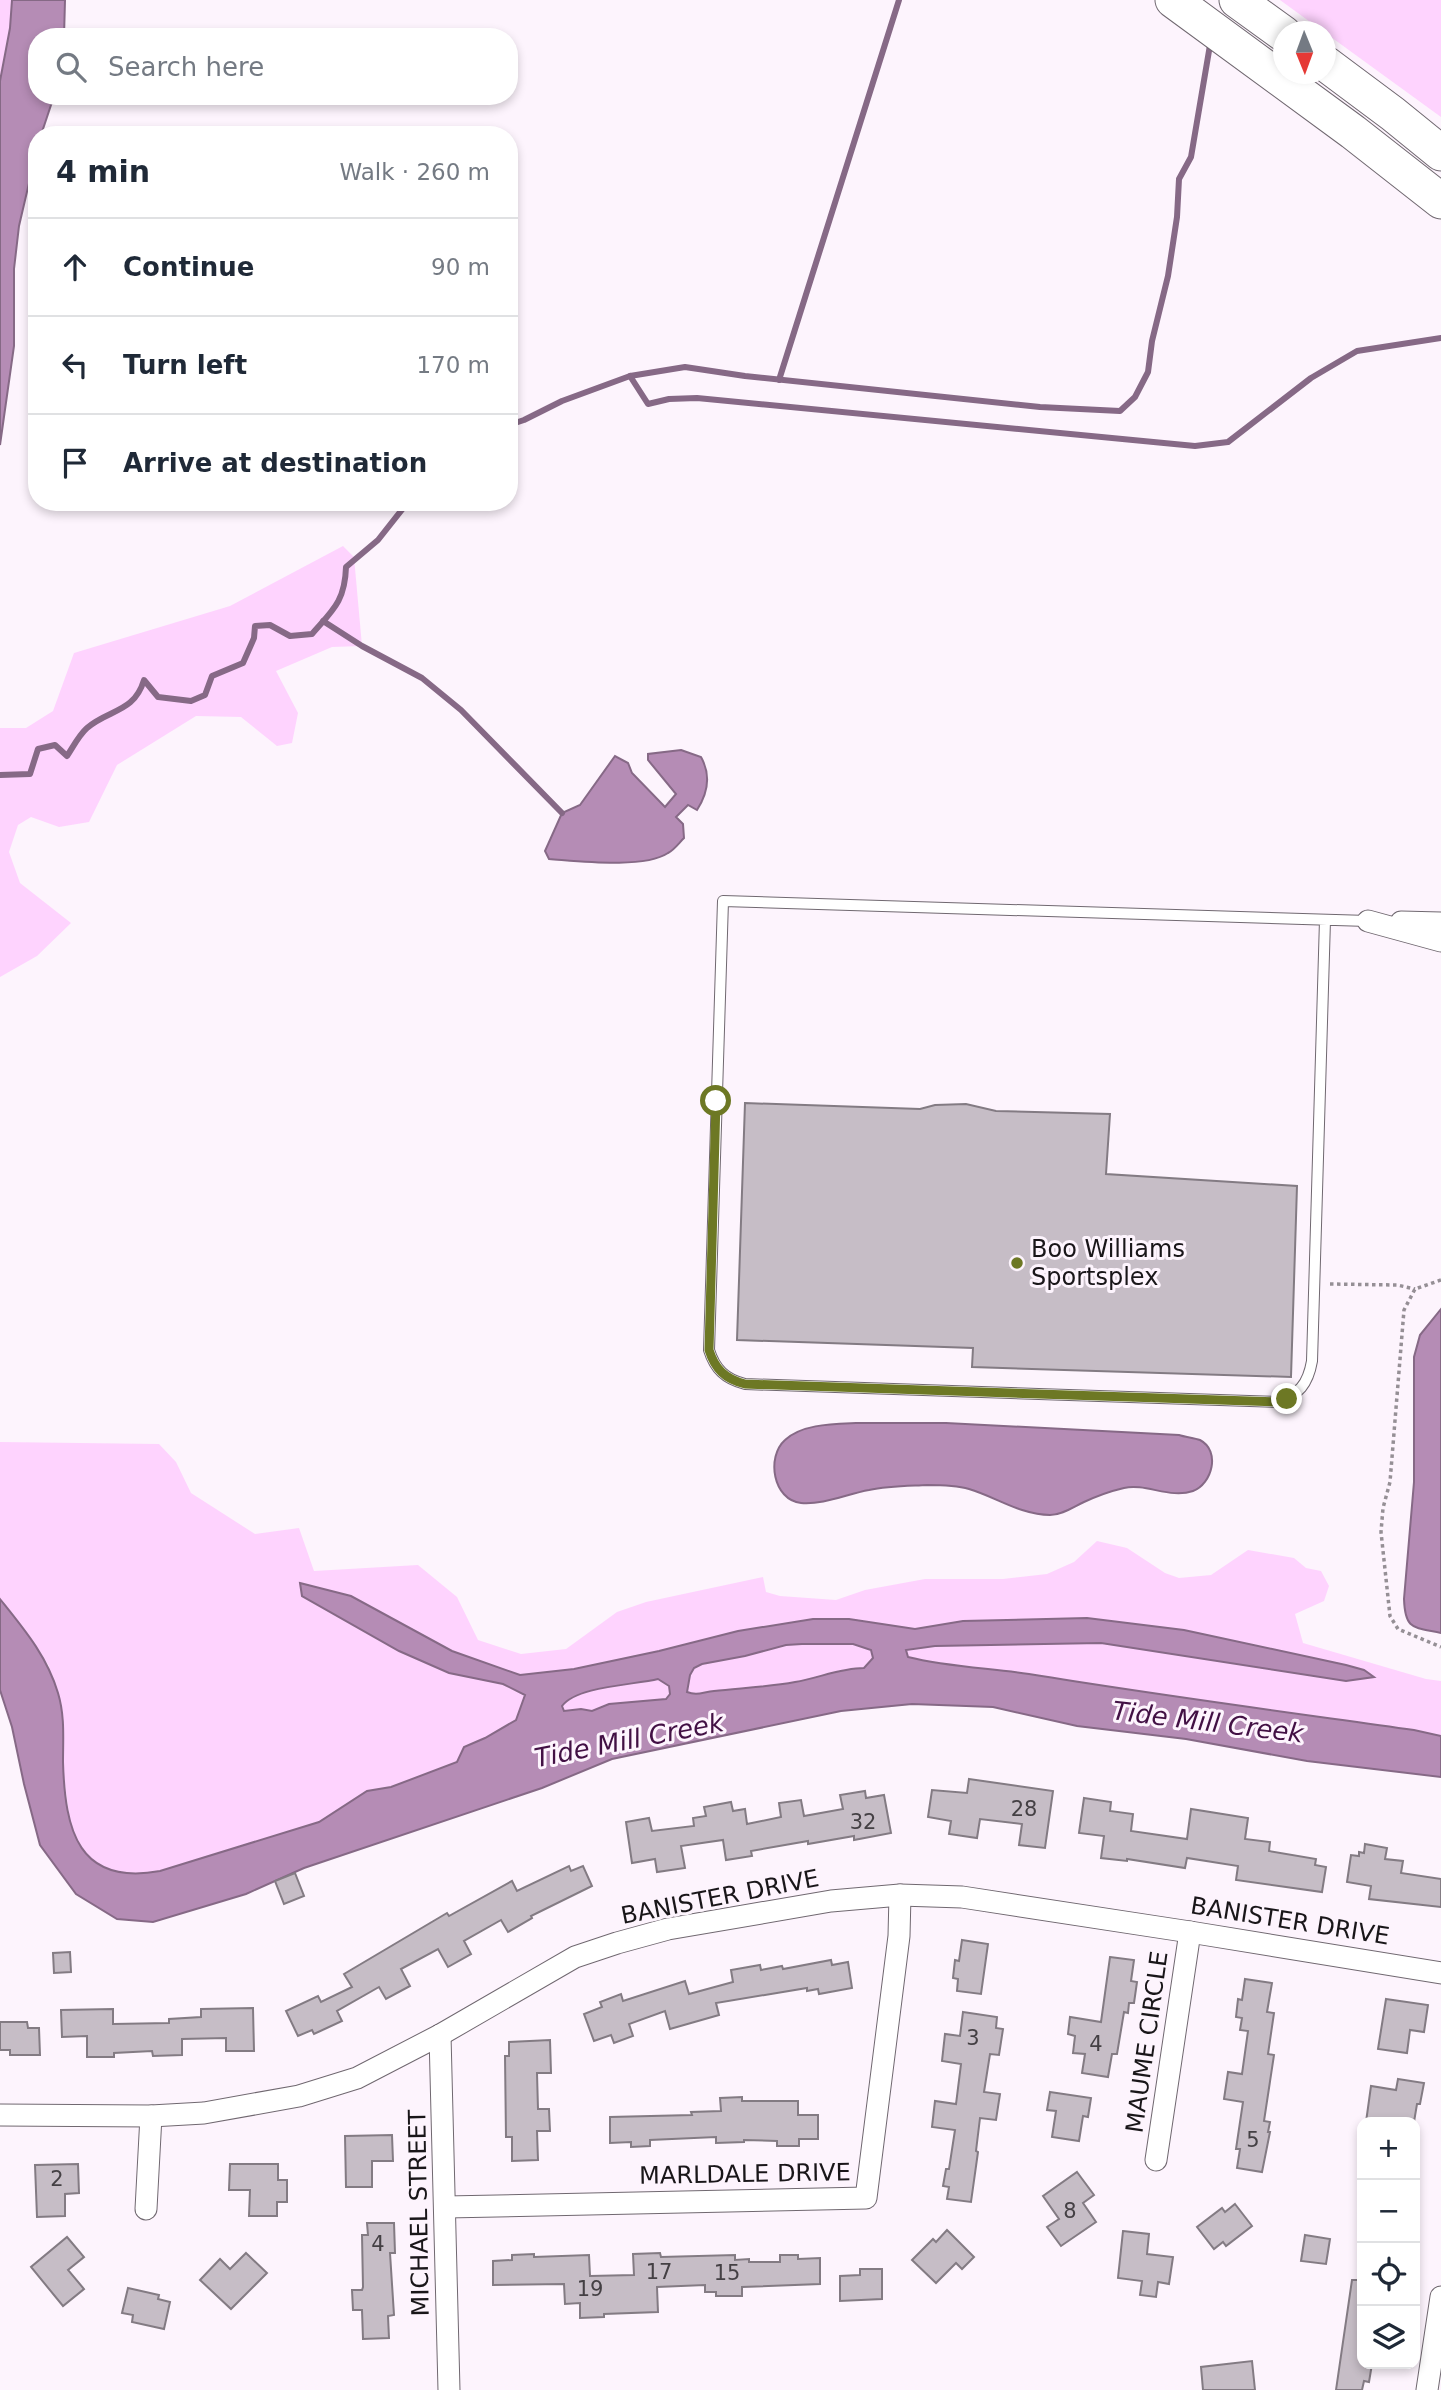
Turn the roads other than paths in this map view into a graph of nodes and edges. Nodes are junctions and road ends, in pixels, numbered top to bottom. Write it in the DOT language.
graph roads {
  1 [pos="1173,0"];
  2 [pos="1237,0"];
  3 [pos="1273,27"];
  4 [pos="1336,72"];
  5 [pos="1441,153"];
  6 [pos="1441,201"];
  7 [pos="1325,920"];
  8 [pos="1368,921"];
  9 [pos="1441,923"];
  10 [pos="1441,941"];
  11 [pos="900,1895"];
  12 [pos="1190,1932"];
  13 [pos="1440,1973"];
  14 [pos="440,2035"];
  15 [pos="0,2115"];
  16 [pos="150,2116"];
  17 [pos="1156,2160"];
  18 [pos="446,2207"];
  19 [pos="146,2209"];
  20 [pos="1441,2297"];
  21 [pos="449,2390"];
  22 [pos="1427,2390"];
  1 -- 6 [label="main road"];
  2 -- 3 [label="main road"];
  4 -- 5 [label="main road"];
  7 -- 7 [label="lane"];
  7 -- 8 [label="lane"];
  8 -- 9 [label="street"];
  8 -- 10 [label="street"];
  11 -- 12 [label="street, BANISTER DRIVE"];
  11 -- 14 [label="street, BANISTER DRIVE"];
  11 -- 18 [label="street, MARLDALE DRIVE"];
  12 -- 13 [label="street, BANISTER DRIVE"];
  12 -- 17 [label="street, MAUME CIRCLE"];
  14 -- 16 [label="street, BANISTER DRIVE"];
  14 -- 18 [label="street, MICHAEL STREET"];
  15 -- 16 [label="street, BANISTER DRIVE"];
  16 -- 19 [label="street"];
  18 -- 21 [label="street, MICHAEL STREET"];
  20 -- 22 [label="street"];
}
